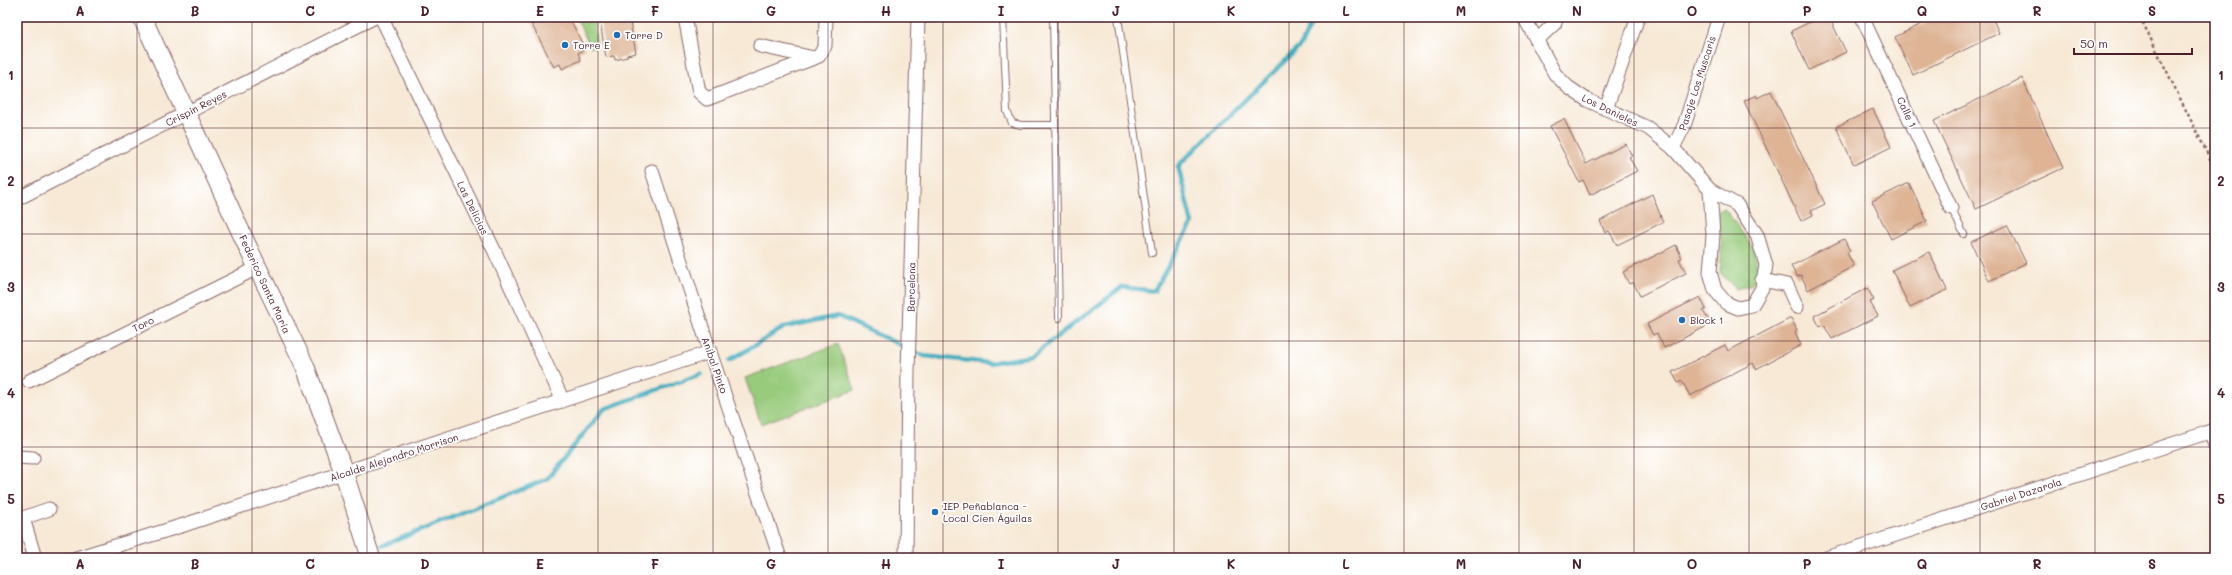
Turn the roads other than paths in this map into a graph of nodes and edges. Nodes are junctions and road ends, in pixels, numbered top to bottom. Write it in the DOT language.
graph roads {
  1 [pos="142,17"];
  2 [pos="375,17"];
  3 [pos="381,17"];
  4 [pos="685,17"];
  5 [pos="826,17"];
  6 [pos="918,17"];
  7 [pos="1003,17"];
  8 [pos="1053,17"];
  9 [pos="1118,17"];
  10 [pos="1524,17"];
  11 [pos="1557,17"];
  12 [pos="1638,17"];
  13 [pos="1719,17"];
  14 [pos="1862,17"];
  15 [pos="1537,40"];
  16 [pos="760,46"];
  17 [pos="814,58"];
  18 [pos="1606,109"];
  19 [pos="186,113"];
  20 [pos="1054,125"];
  21 [pos="1674,148"];
  22 [pos="652,171"];
  23 [pos="1710,190"];
  24 [pos="17,199"];
  25 [pos="1951,208"];
  26 [pos="1964,234"];
  27 [pos="1152,253"];
  28 [pos="257,268"];
  29 [pos="1762,280"];
  30 [pos="1797,307"];
  31 [pos="1059,318"];
  32 [pos="710,352"];
  33 [pos="29,380"];
  34 [pos="563,401"];
  35 [pos="2212,430"];
  36 [pos="2215,445"];
  37 [pos="17,457"];
  38 [pos="33,458"];
  39 [pos="344,473"];
  40 [pos="49,509"];
  41 [pos="20,517"];
  42 [pos="35,558"];
  43 [pos="76,558"];
  44 [pos="371,558"];
  45 [pos="780,558"];
  46 [pos="906,558"];
  47 [pos="1826,558"];
  1 -- 19 [label="street, Federico Santa María"];
  2 -- 19 [label="street, Crispin Reyes"];
  3 -- 34 [label="street, Las Delicias"];
  4 -- 17 [label="street"];
  5 -- 17 [label="street"];
  6 -- 46 [label="street, Barcelona"];
  7 -- 20 [label="lane"];
  8 -- 20 [label="lane"];
  9 -- 27 [label="lane"];
  10 -- 15 [label="street, Los Danieles"];
  11 -- 15 [label="street"];
  12 -- 18 [label="street"];
  13 -- 21 [label="street, Pasaje Los Muscaris"];
  14 -- 25 [label="street, Calle 1"];
  15 -- 18 [label="street, Los Danieles"];
  16 -- 17 [label="street"];
  18 -- 21 [label="street, Los Danieles"];
  19 -- 24 [label="street, Crispin Reyes"];
  19 -- 28 [label="street, Federico Santa María"];
  20 -- 31 [label="lane"];
  21 -- 23 [label="street, Los Danieles"];
  22 -- 32 [label="street, Aníbal Pinto"];
  23 -- 29 [label="street"];
  23 -- 29 [label="street"];
  25 -- 26 [label="lane"];
  28 -- 33 [label="street, Toro"];
  28 -- 39 [label="street, Federico Santa María"];
  29 -- 30 [label="street"];
  32 -- 34 [label="street, Alcalde Alejandro Morrison"];
  32 -- 45 [label="street, Aníbal Pinto"];
  34 -- 39 [label="street, Alcalde Alejandro Morrison"];
  35 -- 36 [label="street"];
  35 -- 47 [label="street, Gabriel Dazarola"];
  37 -- 38 [label="street"];
  39 -- 43 [label="street, Alcalde Alejandro Morrison"];
  39 -- 44 [label="street, Federico Santa María"];
  40 -- 41 [label="street"];
  41 -- 42 [label="street"];
}
